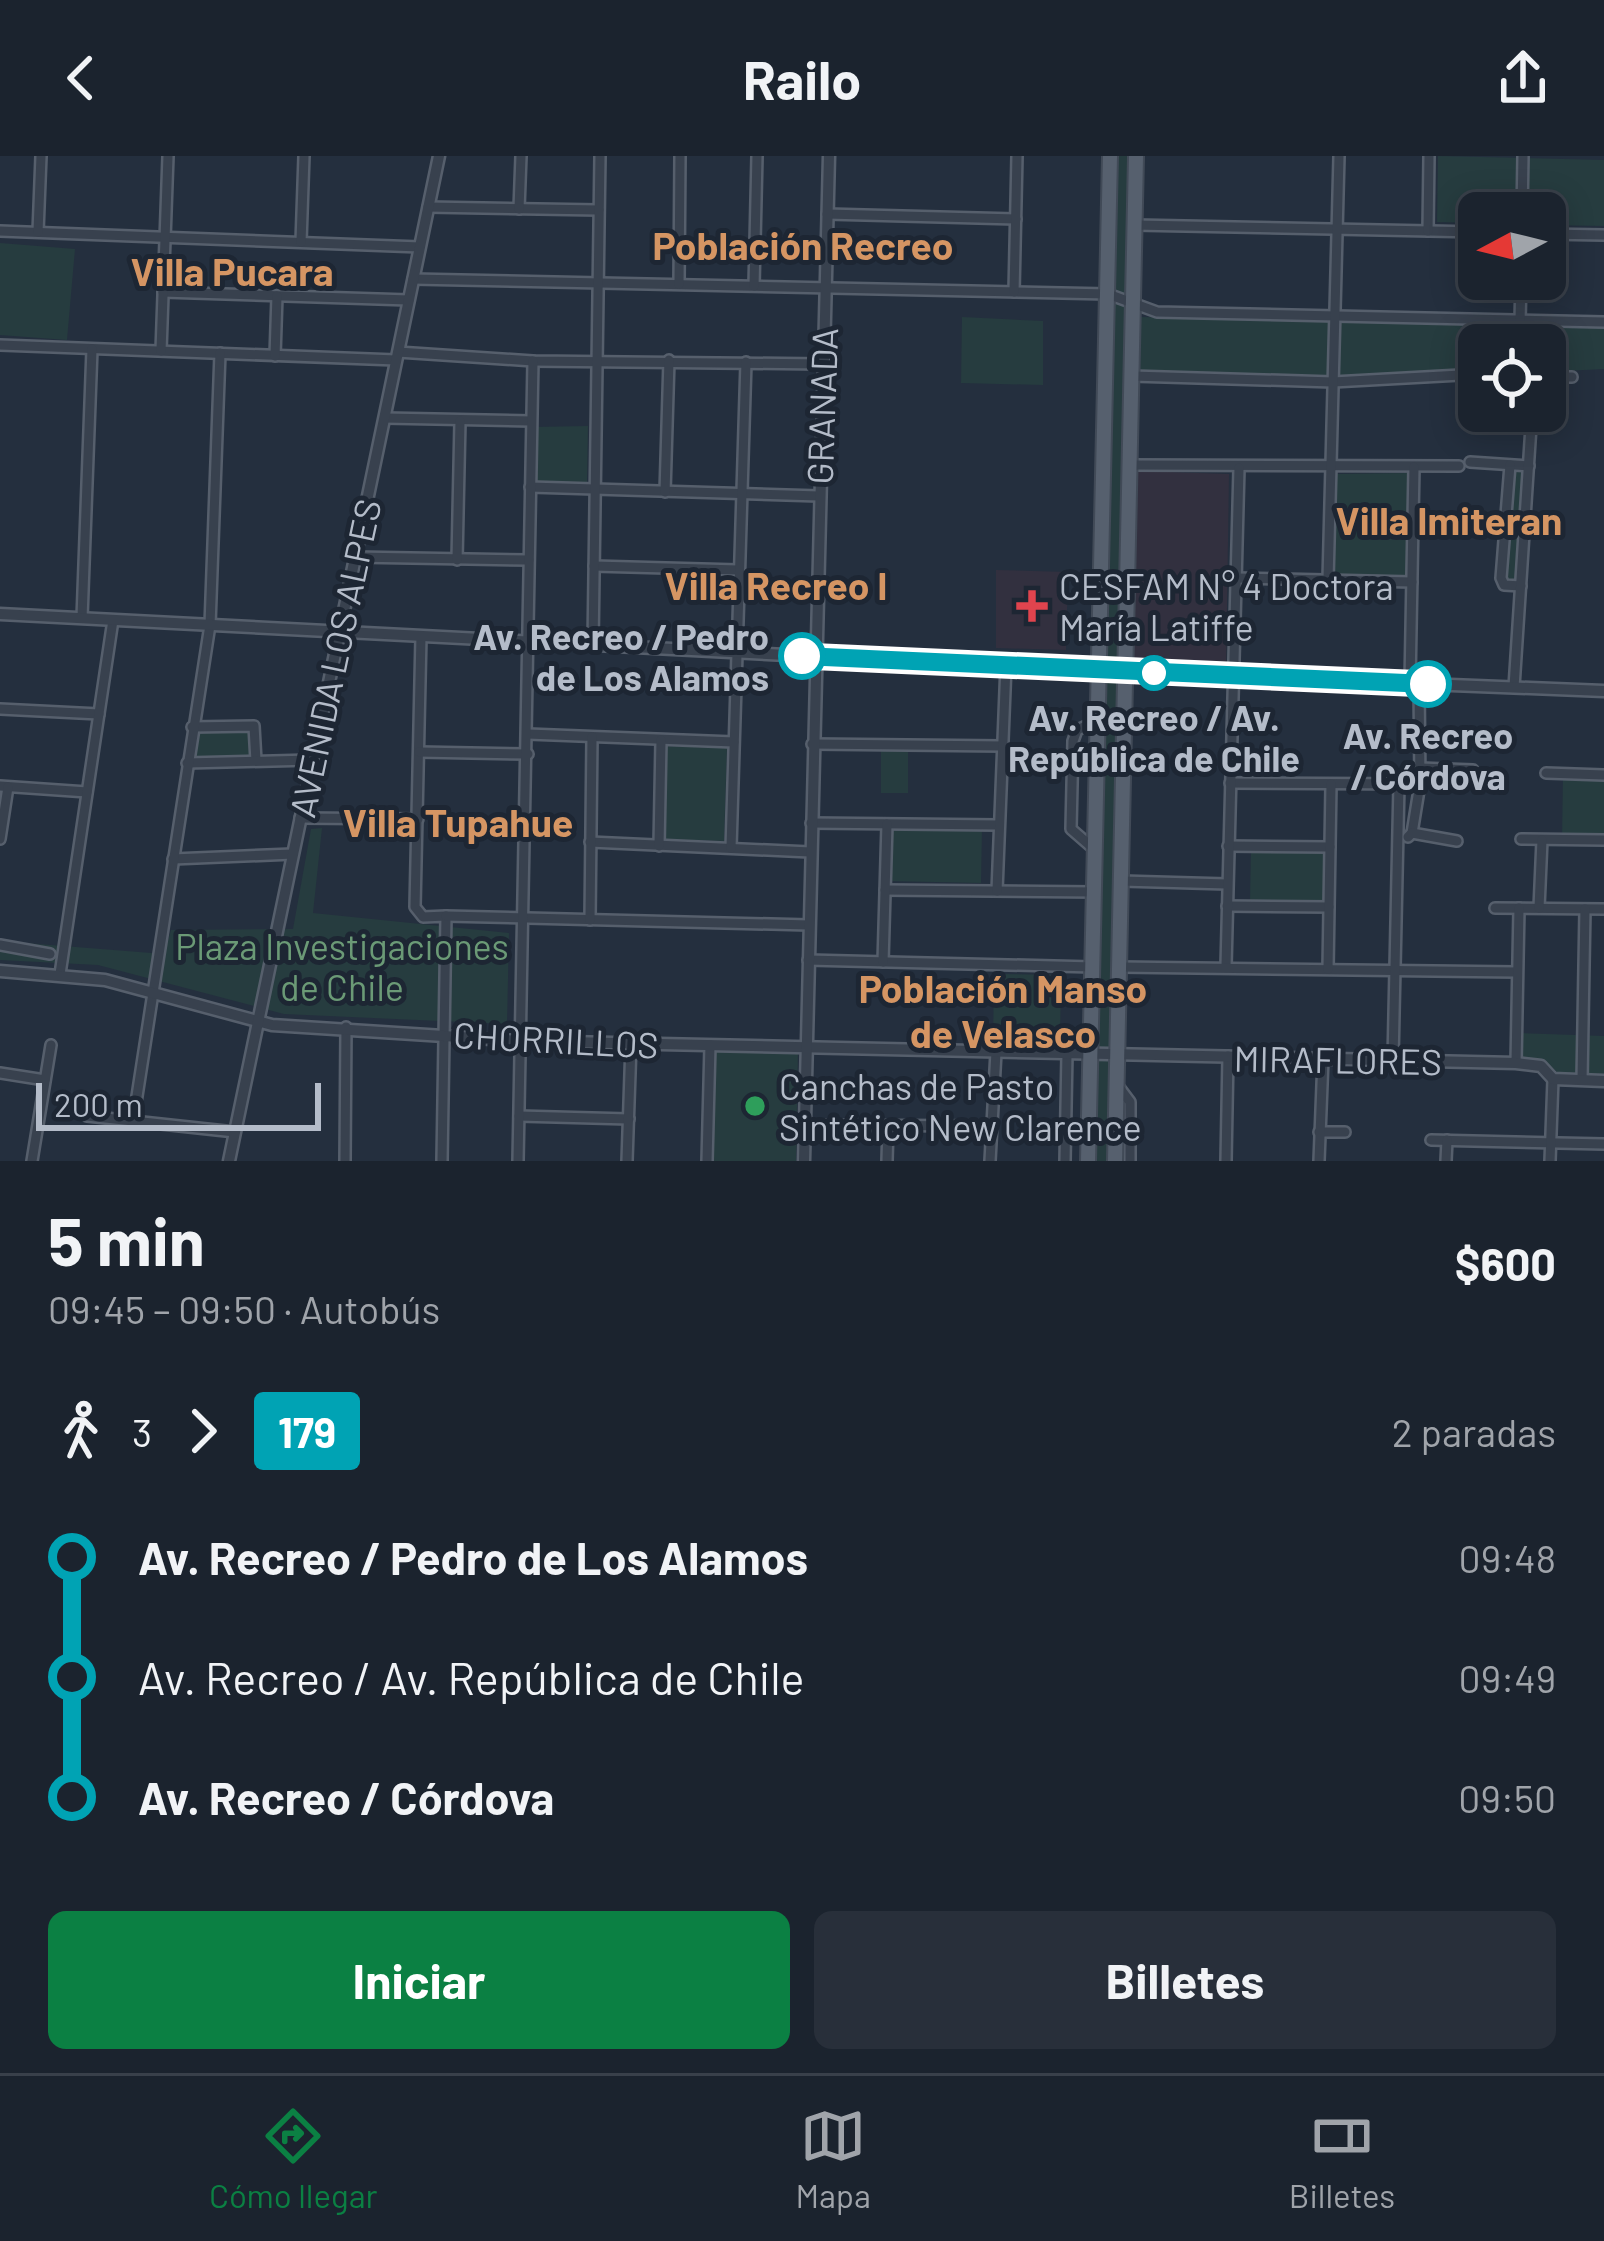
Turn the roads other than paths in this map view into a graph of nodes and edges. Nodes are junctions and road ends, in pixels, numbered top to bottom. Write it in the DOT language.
graph roads {
  1 [pos="40,156"];
  2 [pos="168,156"];
  3 [pos="304,156"];
  4 [pos="439,156"];
  5 [pos="520,156"];
  6 [pos="600,156"];
  7 [pos="680,156"];
  8 [pos="757,156"];
  9 [pos="829,156"];
  10 [pos="1017,156"];
  11 [pos="1110,156"];
  12 [pos="1136,156"];
  13 [pos="1339,156"];
  14 [pos="1430,156"];
  15 [pos="1523,156"];
  16 [pos="1522,192"];
  17 [pos="428,207"];
  18 [pos="519,208"];
  19 [pos="599,210"];
  20 [pos="827,214"];
  21 [pos="1016,219"];
  22 [pos="1135,225"];
  23 [pos="1337,230"];
  24 [pos="0,231"];
  25 [pos="1428,231"];
  26 [pos="38,232"];
  27 [pos="1458,232"];
  28 [pos="1566,234"];
  29 [pos="1604,235"];
  30 [pos="165,237"];
  31 [pos="301,242"];
  32 [pos="420,247"];
  33 [pos="413,278"];
  34 [pos="598,283"];
  35 [pos="679,284"];
  36 [pos="754,286"];
  37 [pos="825,288"];
  38 [pos="163,292"];
  39 [pos="1015,292"];
  40 [pos="1108,294"];
  41 [pos="278,296"];
  42 [pos="409,300"];
  43 [pos="1520,300"];
  44 [pos="1133,307"];
  45 [pos="1335,317"];
  46 [pos="1520,321"];
  47 [pos="1604,322"];
  48 [pos="0,345"];
  49 [pos="92,349"];
  50 [pos="161,351"];
  51 [pos="220,353"];
  52 [pos="275,356"];
  53 [pos="397,356"];
  54 [pos="597,358"];
  55 [pos="669,360"];
  56 [pos="533,361"];
  57 [pos="746,362"];
  58 [pos="823,364"];
  59 [pos="1458,375"];
  60 [pos="1132,376"];
  61 [pos="1566,377"];
  62 [pos="1572,377"];
  63 [pos="1333,382"];
  64 [pos="1105,416"];
  65 [pos="385,418"];
  66 [pos="1131,418"];
  67 [pos="460,421"];
  68 [pos="531,421"];
  69 [pos="1530,432"];
  70 [pos="1130,465"];
  71 [pos="1510,465"];
  72 [pos="1528,466"];
  73 [pos="1414,467"];
  74 [pos="1239,468"];
  75 [pos="1331,469"];
  76 [pos="530,487"];
  77 [pos="595,490"];
  78 [pos="665,492"];
  79 [pos="740,494"];
  80 [pos="819,496"];
  81 [pos="1103,518"];
  82 [pos="1128,518"];
  83 [pos="1506,521"];
  84 [pos="1525,524"];
  85 [pos="355,557"];
  86 [pos="457,560"];
  87 [pos="529,560"];
  88 [pos="594,566"];
  89 [pos="738,570"];
  90 [pos="1236,578"];
  91 [pos="1328,580"];
  92 [pos="1412,582"];
  93 [pos="1521,586"];
  94 [pos="0,614"];
  95 [pos="82,618"];
  96 [pos="113,620"];
  97 [pos="211,625"];
  98 [pos="340,632"];
  99 [pos="421,636"];
  100 [pos="530,641"];
  101 [pos="592,645"];
  102 [pos="736,652"];
  103 [pos="814,656"];
  104 [pos="1006,665"];
  105 [pos="1100,671"];
  106 [pos="1125,672"];
  107 [pos="1233,677"];
  108 [pos="1414,684"];
  109 [pos="1514,687"];
  110 [pos="1604,691"];
  111 [pos="0,709"];
  112 [pos="99,714"];
  113 [pos="1099,720"];
  114 [pos="192,727"];
  115 [pos="528,734"];
  116 [pos="592,736"];
  117 [pos="661,740"];
  118 [pos="734,742"];
  119 [pos="812,744"];
  120 [pos="1004,746"];
  121 [pos="419,752"];
  122 [pos="528,754"];
  123 [pos="311,760"];
  124 [pos="256,761"];
  125 [pos="187,763"];
  126 [pos="1420,768"];
  127 [pos="1473,770"];
  128 [pos="1546,773"];
  129 [pos="1604,775"];
  130 [pos="1230,783"];
  131 [pos="1331,784"];
  132 [pos="1399,784"];
  133 [pos="1420,784"];
  134 [pos="4,787"];
  135 [pos="87,792"];
  136 [pos="300,818"];
  137 [pos="418,819"];
  138 [pos="811,823"];
  139 [pos="887,824"];
  140 [pos="998,825"];
  141 [pos="1412,833"];
  142 [pos="0,839"];
  143 [pos="1521,839"];
  144 [pos="1542,840"];
  145 [pos="1604,840"];
  146 [pos="1457,841"];
  147 [pos="590,842"];
  148 [pos="1399,844"];
  149 [pos="658,846"];
  150 [pos="1228,846"];
  151 [pos="1330,847"];
  152 [pos="730,848"];
  153 [pos="1096,850"];
  154 [pos="810,851"];
  155 [pos="292,854"];
  156 [pos="173,859"];
  157 [pos="1095,884"];
  158 [pos="1227,884"];
  159 [pos="1121,887"];
  160 [pos="885,890"];
  161 [pos="997,891"];
  162 [pos="1227,906"];
  163 [pos="1329,907"];
  164 [pos="1495,908"];
  165 [pos="1519,908"];
  166 [pos="1539,908"];
  167 [pos="1585,909"];
  168 [pos="1604,909"];
  169 [pos="446,916"];
  170 [pos="524,918"];
  171 [pos="590,920"];
  172 [pos="809,925"];
  173 [pos="0,945"];
  174 [pos="50,954"];
  175 [pos="808,960"];
  176 [pos="883,962"];
  177 [pos="1226,966"];
  178 [pos="1093,967"];
  179 [pos="1120,967"];
  180 [pos="1328,969"];
  181 [pos="0,971"];
  182 [pos="1396,972"];
  183 [pos="1516,972"];
  184 [pos="59,974"];
  185 [pos="152,992"];
  186 [pos="261,1022"];
  187 [pos="346,1027"];
  188 [pos="444,1033"];
  189 [pos="521,1041"];
  190 [pos="632,1044"];
  191 [pos="51,1045"];
  192 [pos="710,1045"];
  193 [pos="807,1048"];
  194 [pos="996,1052"];
  195 [pos="1067,1053"];
  196 [pos="1090,1054"];
  197 [pos="1118,1054"];
  198 [pos="1228,1056"];
  199 [pos="1323,1058"];
  200 [pos="1393,1060"];
  201 [pos="1516,1063"];
  202 [pos="0,1073"];
  203 [pos="1553,1079"];
  204 [pos="45,1080"];
  205 [pos="1582,1080"];
  206 [pos="1604,1081"];
  207 [pos="1117,1085"];
  208 [pos="1089,1087"];
  209 [pos="1067,1096"];
  210 [pos="87,1116"];
  211 [pos="519,1116"];
  212 [pos="629,1119"];
  213 [pos="133,1122"];
  214 [pos="805,1125"];
  215 [pos="888,1126"];
  216 [pos="992,1126"];
  217 [pos="235,1132"];
  218 [pos="1319,1132"];
  219 [pos="1345,1132"];
  220 [pos="1431,1140"];
  221 [pos="1447,1140"];
  222 [pos="1551,1142"];
  223 [pos="1604,1144"];
  224 [pos="32,1161"];
  225 [pos="229,1161"];
  226 [pos="345,1161"];
  227 [pos="442,1161"];
  228 [pos="518,1161"];
  229 [pos="627,1161"];
  230 [pos="707,1161"];
  231 [pos="804,1161"];
  232 [pos="887,1161"];
  233 [pos="990,1161"];
  234 [pos="1065,1161"];
  235 [pos="1088,1161"];
  236 [pos="1115,1161"];
  237 [pos="1130,1161"];
  238 [pos="1226,1161"];
  239 [pos="1319,1161"];
  240 [pos="1446,1161"];
  241 [pos="1550,1161"];
  1 -- 26 [label="street"];
  2 -- 30 [label="street"];
  3 -- 31 [label="street"];
  4 -- 17 [label="street, AVENIDA LOS ALPES"];
  5 -- 18 [label="street"];
  6 -- 19 [label="street"];
  7 -- 35 [label="street"];
  8 -- 36 [label="street"];
  9 -- 20 [label="street, GRANADA"];
  10 -- 21 [label="street"];
  11 -- 40 [label="main road"];
  12 -- 22 [label="main road"];
  13 -- 23 [label="street"];
  14 -- 25 [label="street"];
  15 -- 16 [label="street"];
  17 -- 18 [label="street"];
  17 -- 32 [label="street, AVENIDA LOS ALPES"];
  18 -- 19 [label="street"];
  19 -- 34 [label="street"];
  20 -- 21 [label="street"];
  20 -- 37 [label="street, GRANADA"];
  21 -- 39 [label="street"];
  22 -- 23 [label="street"];
  22 -- 44 [label="main road"];
  23 -- 25 [label="street"];
  23 -- 45 [label="street"];
  24 -- 26 [label="street"];
  25 -- 27 [label="street"];
  26 -- 30 [label="street"];
  28 -- 29 [label="street"];
  30 -- 31 [label="street"];
  30 -- 38 [label="street"];
  31 -- 32 [label="street"];
  32 -- 33 [label="street, AVENIDA LOS ALPES"];
  33 -- 34 [label="street"];
  33 -- 42 [label="street, AVENIDA LOS ALPES"];
  34 -- 35 [label="street"];
  34 -- 54 [label="street"];
  35 -- 36 [label="street"];
  36 -- 37 [label="street"];
  37 -- 39 [label="street"];
  37 -- 58 [label="street, GRANADA"];
  38 -- 41 [label="street"];
  38 -- 50 [label="street"];
  39 -- 40 [label="street"];
  40 -- 44 [label="street"];
  40 -- 64 [label="main road"];
  41 -- 42 [label="street"];
  41 -- 52 [label="street"];
  42 -- 53 [label="street, AVENIDA LOS ALPES"];
  43 -- 46 [label="street"];
  44 -- 45 [label="street"];
  44 -- 60 [label="main road"];
  45 -- 46 [label="street"];
  45 -- 63 [label="street"];
  46 -- 47 [label="street"];
  48 -- 49 [label="street"];
  49 -- 50 [label="street"];
  49 -- 95 [label="street"];
  50 -- 51 [label="street"];
  51 -- 52 [label="street"];
  51 -- 97 [label="street"];
  52 -- 53 [label="street"];
  53 -- 56 [label="street"];
  53 -- 65 [label="street, AVENIDA LOS ALPES"];
  54 -- 55 [label="street"];
  54 -- 56 [label="street"];
  54 -- 77 [label="street"];
  55 -- 57 [label="street"];
  55 -- 78 [label="street"];
  56 -- 68 [label="street"];
  57 -- 58 [label="street"];
  57 -- 79 [label="street"];
  58 -- 80 [label="street, GRANADA"];
  59 -- 63 [label="street"];
  60 -- 63 [label="street"];
  60 -- 66 [label="main road"];
  61 -- 62 [label="street"];
  63 -- 75 [label="street"];
  64 -- 66 [label="main road"];
  64 -- 81 [label="main road"];
  65 -- 67 [label="street"];
  65 -- 85 [label="street, AVENIDA LOS ALPES"];
  66 -- 70 [label="main road"];
  67 -- 68 [label="street"];
  67 -- 86 [label="street"];
  68 -- 76 [label="street"];
  69 -- 72 [label="street"];
  70 -- 74 [label="street"];
  70 -- 82 [label="main road"];
  71 -- 72 [label="street"];
  71 -- 73 [label="street"];
  71 -- 83 [label="street"];
  72 -- 84 [label="street"];
  73 -- 75 [label="street"];
  73 -- 92 [label="street"];
  74 -- 75 [label="street"];
  74 -- 90 [label="street"];
  75 -- 91 [label="street"];
  76 -- 77 [label="street"];
  76 -- 87 [label="street"];
  77 -- 78 [label="street"];
  77 -- 88 [label="street"];
  78 -- 79 [label="street"];
  79 -- 80 [label="street"];
  79 -- 89 [label="street"];
  80 -- 103 [label="street, GRANADA"];
  81 -- 82 [label="main road"];
  81 -- 105 [label="main road"];
  82 -- 106 [label="main road"];
  83 -- 84 [label="street"];
  83 -- 93 [label="street"];
  84 -- 93 [label="street"];
  85 -- 86 [label="street"];
  85 -- 98 [label="street, AVENIDA LOS ALPES"];
  86 -- 87 [label="street"];
  87 -- 100 [label="street"];
  88 -- 89 [label="street"];
  88 -- 101 [label="street"];
  89 -- 102 [label="street"];
  90 -- 91 [label="street"];
  90 -- 107 [label="street"];
  91 -- 92 [label="street"];
  92 -- 108 [label="street"];
  93 -- 109 [label="street"];
  94 -- 95 [label="street"];
  95 -- 96 [label="street"];
  96 -- 97 [label="street"];
  96 -- 112 [label="street"];
  97 -- 98 [label="street"];
  97 -- 114 [label="street"];
  98 -- 99 [label="street"];
  98 -- 123 [label="street, AVENIDA LOS ALPES"];
  99 -- 100 [label="street"];
  99 -- 121 [label="street"];
  100 -- 101 [label="street"];
  100 -- 115 [label="street"];
  101 -- 102 [label="street"];
  102 -- 103 [label="street"];
  102 -- 118 [label="street"];
  103 -- 104 [label="street"];
  103 -- 119 [label="street, GRANADA"];
  104 -- 105 [label="street"];
  104 -- 120 [label="street"];
  105 -- 106 [label="street"];
  105 -- 113 [label="main road"];
  106 -- 107 [label="street"];
  106 -- 159 [label="main road"];
  107 -- 108 [label="street"];
  107 -- 130 [label="street"];
  108 -- 109 [label="street"];
  108 -- 126 [label="street"];
  109 -- 110 [label="street"];
  111 -- 112 [label="street"];
  112 -- 135 [label="street"];
  113 -- 153 [label="main road"];
  113 -- 153 [label="street"];
  114 -- 124 [label="street"];
  114 -- 125 [label="street"];
  115 -- 116 [label="street"];
  115 -- 122 [label="street"];
  116 -- 117 [label="street"];
  116 -- 147 [label="street"];
  117 -- 118 [label="street"];
  117 -- 149 [label="street"];
  118 -- 152 [label="street"];
  119 -- 120 [label="street"];
  119 -- 138 [label="street, GRANADA"];
  120 -- 140 [label="street"];
  121 -- 122 [label="street"];
  121 -- 137 [label="street"];
  122 -- 170 [label="street"];
  123 -- 124 [label="street"];
  123 -- 136 [label="street, AVENIDA LOS ALPES"];
  124 -- 125 [label="street"];
  125 -- 156 [label="street"];
  126 -- 127 [label="street"];
  126 -- 133 [label="street"];
  128 -- 129 [label="street"];
  130 -- 131 [label="street"];
  130 -- 150 [label="street"];
  131 -- 132 [label="street"];
  131 -- 151 [label="street"];
  132 -- 133 [label="street"];
  132 -- 148 [label="street"];
  133 -- 141 [label="street"];
  134 -- 135 [label="street"];
  134 -- 142 [label="street"];
  135 -- 184 [label="street"];
  136 -- 137 [label="street"];
  136 -- 155 [label="street, AVENIDA LOS ALPES"];
  137 -- 169 [label="street"];
  138 -- 139 [label="street"];
  138 -- 154 [label="street, GRANADA"];
  139 -- 140 [label="street"];
  139 -- 160 [label="street"];
  140 -- 161 [label="street"];
  141 -- 146 [label="street"];
  141 -- 148 [label="street"];
  143 -- 144 [label="street"];
  144 -- 145 [label="street"];
  144 -- 166 [label="street"];
  147 -- 149 [label="street"];
  147 -- 171 [label="street"];
  148 -- 182 [label="street"];
  149 -- 152 [label="street"];
  150 -- 151 [label="street"];
  150 -- 158 [label="street"];
  151 -- 163 [label="street"];
  152 -- 154 [label="street"];
  153 -- 157 [label="main road"];
  154 -- 172 [label="street, GRANADA"];
  155 -- 156 [label="street"];
  155 -- 186 [label="street, AVENIDA LOS ALPES"];
  156 -- 185 [label="street"];
  157 -- 159 [label="main road"];
  157 -- 161 [label="street"];
  157 -- 178 [label="main road"];
  158 -- 159 [label="street"];
  158 -- 162 [label="street"];
  159 -- 179 [label="main road"];
  160 -- 161 [label="street"];
  160 -- 176 [label="street"];
  162 -- 163 [label="street"];
  162 -- 177 [label="street"];
  163 -- 180 [label="street"];
  164 -- 165 [label="street"];
  165 -- 166 [label="street"];
  165 -- 183 [label="street"];
  166 -- 167 [label="street"];
  167 -- 168 [label="street"];
  167 -- 205 [label="street"];
  169 -- 170 [label="street"];
  169 -- 188 [label="street"];
  170 -- 171 [label="street"];
  170 -- 189 [label="street"];
  171 -- 172 [label="street"];
  172 -- 175 [label="street, GRANADA"];
  173 -- 174 [label="street"];
  175 -- 176 [label="street"];
  175 -- 193 [label="street, GRANADA"];
  176 -- 178 [label="street"];
  177 -- 179 [label="street"];
  177 -- 180 [label="street"];
  178 -- 196 [label="main road"];
  179 -- 197 [label="main road"];
  180 -- 182 [label="street"];
  181 -- 184 [label="street, CHORRILLOS"];
  182 -- 183 [label="street"];
  182 -- 200 [label="street"];
  183 -- 201 [label="street"];
  184 -- 185 [label="street, CHORRILLOS"];
  185 -- 186 [label="street, CHORRILLOS"];
  185 -- 213 [label="street"];
  186 -- 187 [label="street, CHORRILLOS"];
  186 -- 217 [label="street, AVENIDA LOS ALPES"];
  187 -- 188 [label="street, CHORRILLOS"];
  187 -- 226 [label="street"];
  188 -- 189 [label="street, CHORRILLOS"];
  188 -- 227 [label="street"];
  189 -- 190 [label="street, CHORRILLOS"];
  189 -- 211 [label="street"];
  190 -- 192 [label="street, CHORRILLOS"];
  190 -- 212 [label="street"];
  191 -- 204 [label="street"];
  192 -- 193 [label="street, CHORRILLOS"];
  192 -- 230 [label="street"];
  193 -- 194 [label="street, CHORRILLOS"];
  193 -- 214 [label="street, GRANADA"];
  194 -- 195 [label="street, CHORRILLOS"];
  194 -- 216 [label="street"];
  195 -- 196 [label="street, CHORRILLOS"];
  195 -- 209 [label="street"];
  196 -- 197 [label="street, CHORRILLOS"];
  196 -- 208 [label="main road"];
  197 -- 198 [label="street, MIRAFLORES"];
  197 -- 207 [label="main road"];
  198 -- 199 [label="street, MIRAFLORES"];
  198 -- 238 [label="street"];
  199 -- 200 [label="street, MIRAFLORES"];
  199 -- 218 [label="street"];
  200 -- 201 [label="street, MIRAFLORES"];
  201 -- 203 [label="street, MIRAFLORES"];
  202 -- 204 [label="street"];
  203 -- 205 [label="street, MIRAFLORES"];
  203 -- 222 [label="street"];
  204 -- 224 [label="street"];
  205 -- 206 [label="street, MIRAFLORES"];
  207 -- 236 [label="main road"];
  207 -- 237 [label="street"];
  208 -- 209 [label="street"];
  208 -- 235 [label="main road"];
  209 -- 234 [label="street"];
  210 -- 213 [label="street"];
  211 -- 212 [label="street"];
  211 -- 228 [label="street"];
  212 -- 229 [label="street"];
  213 -- 217 [label="street"];
  214 -- 215 [label="street"];
  214 -- 231 [label="street, GRANADA"];
  215 -- 216 [label="street"];
  215 -- 232 [label="street"];
  216 -- 233 [label="street"];
  217 -- 225 [label="street, AVENIDA LOS ALPES"];
  218 -- 219 [label="street"];
  218 -- 239 [label="street"];
  220 -- 221 [label="street"];
  221 -- 222 [label="street"];
  221 -- 240 [label="street"];
  222 -- 223 [label="street"];
  222 -- 241 [label="street"];
}
